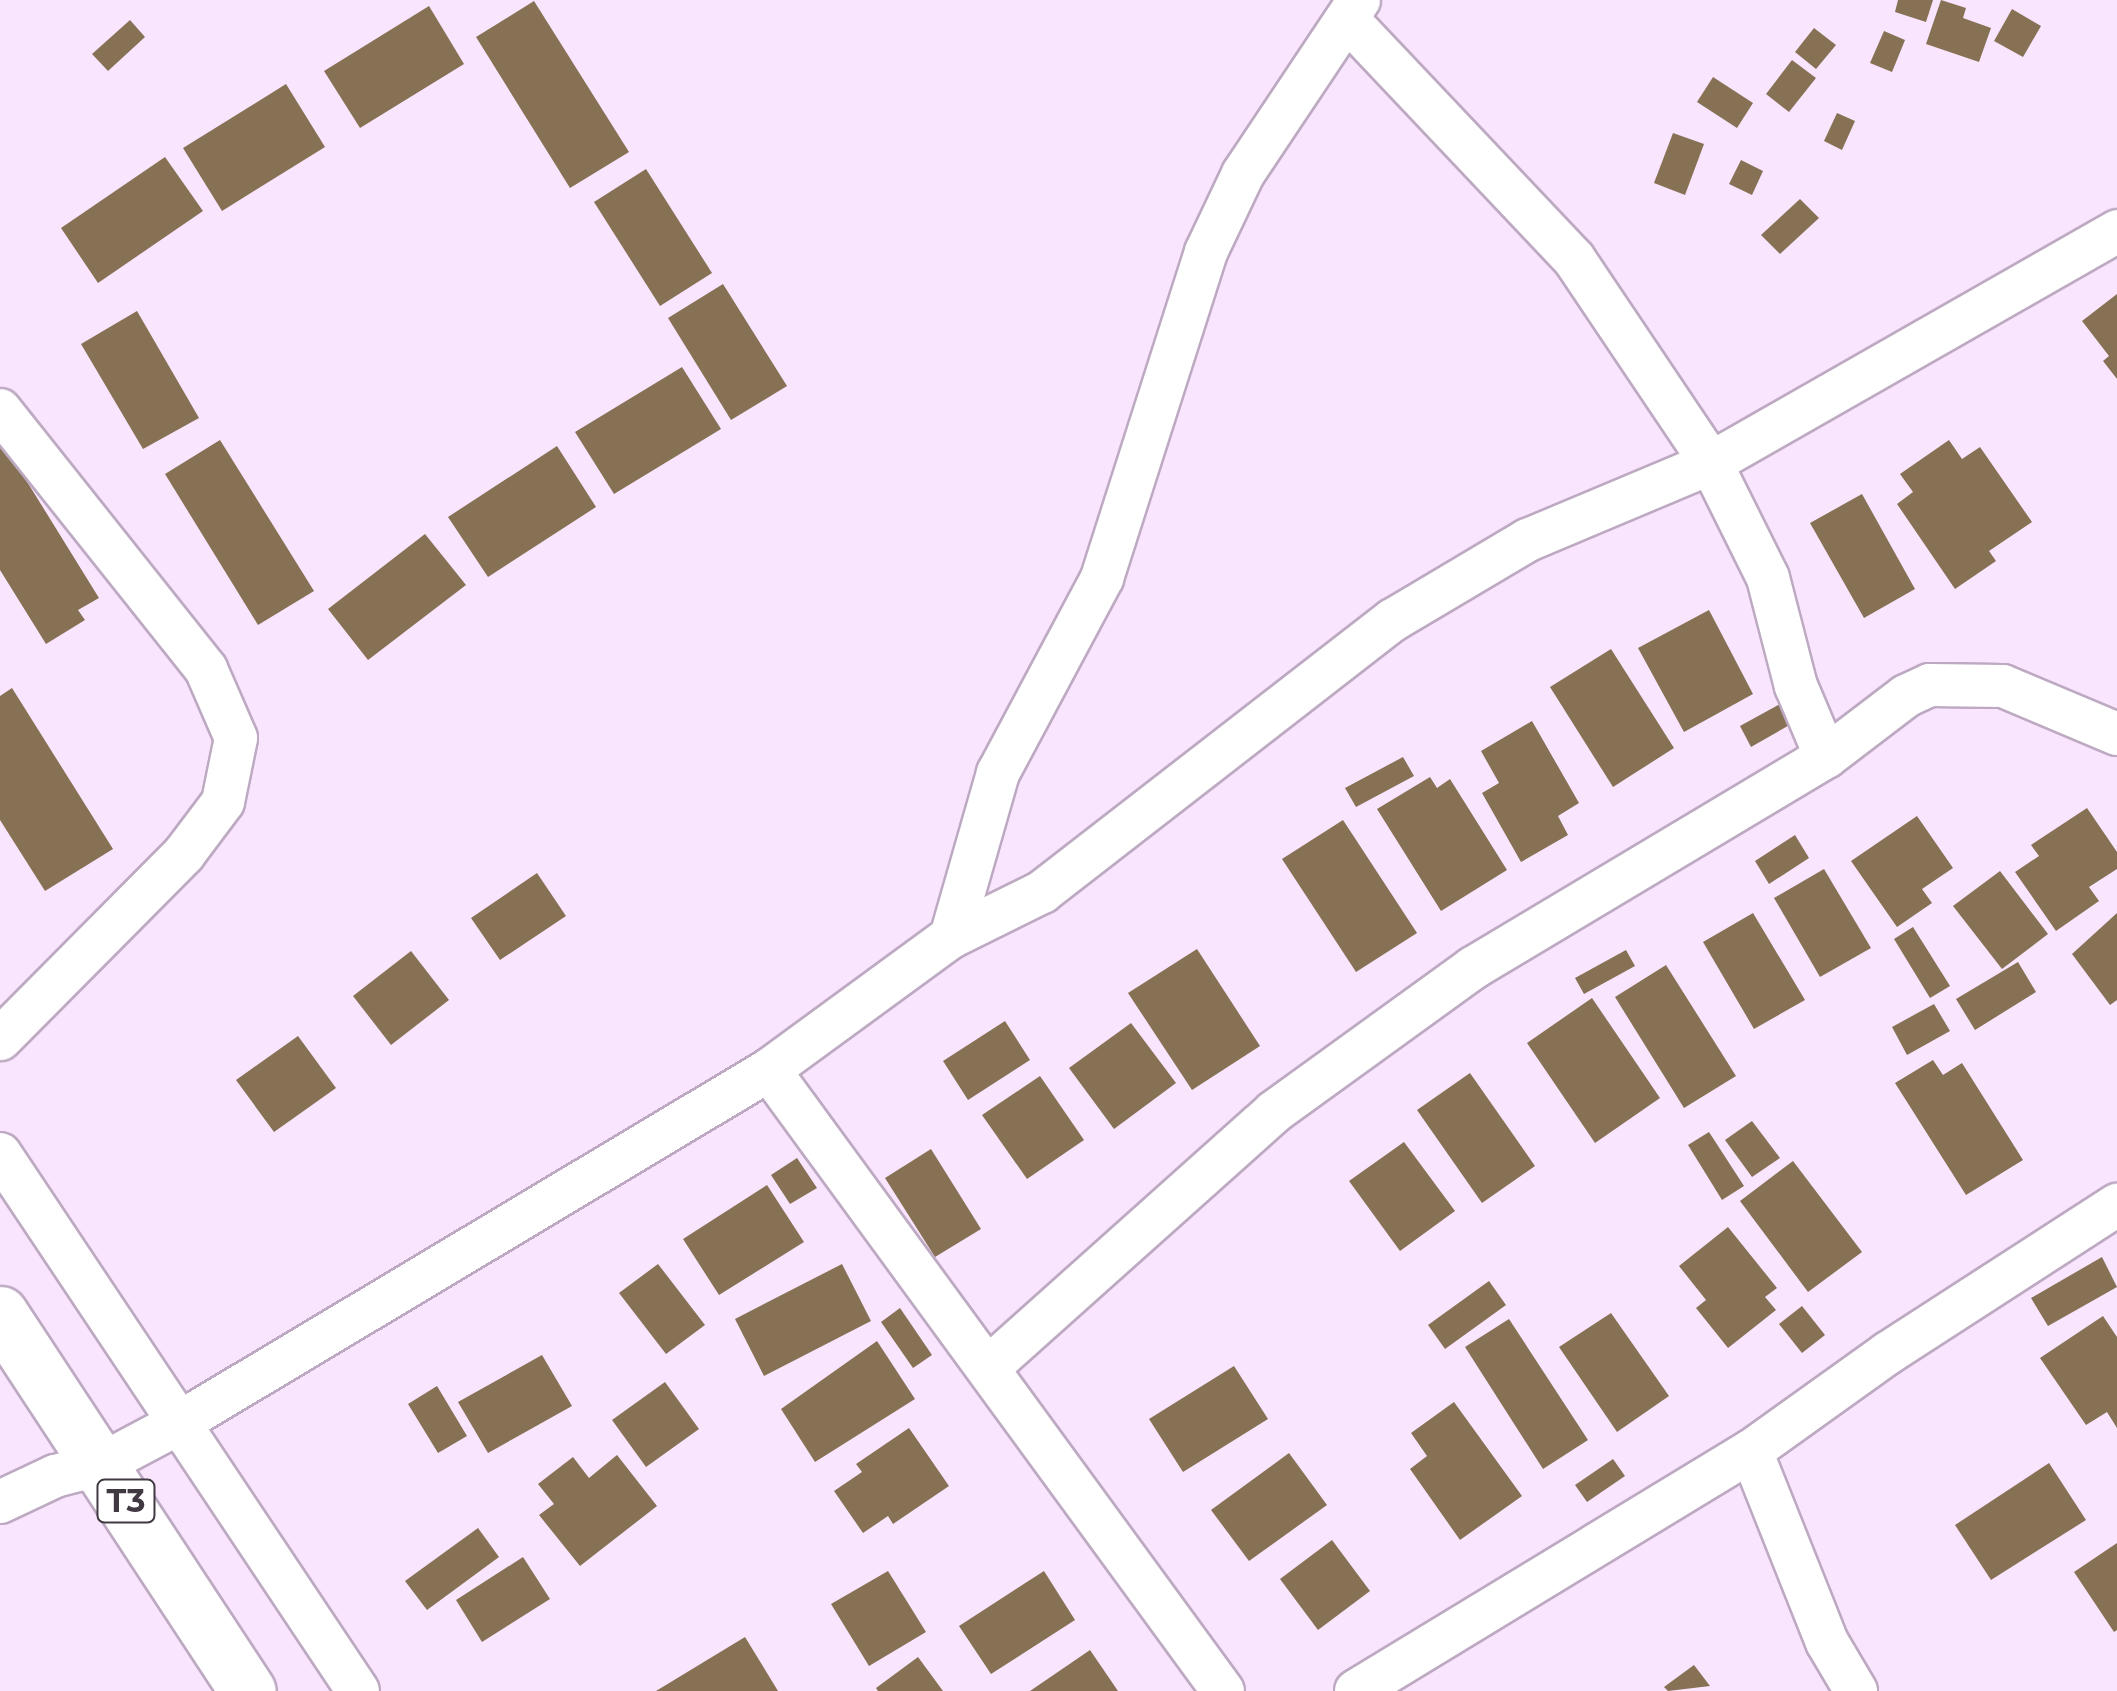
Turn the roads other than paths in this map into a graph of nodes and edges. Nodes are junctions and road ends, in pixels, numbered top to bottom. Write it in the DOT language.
graph roads {
  1 [pos="1354,10"];
  2 [pos="2117,231"];
  3 [pos="0,410"];
  4 [pos="1711,463"];
  5 [pos="2117,734"];
  6 [pos="1826,757"];
  7 [pos="951,936"];
  8 [pos="0,1038"];
  9 [pos="770,1070"];
  10 [pos="0,1154"];
  11 [pos="2117,1205"];
  12 [pos="0,1314"];
  13 [pos="990,1367"];
  14 [pos="179,1423"];
  15 [pos="1751,1451"];
  16 [pos="102,1464"];
  17 [pos="0,1502"];
  18 [pos="248,1691"];
  19 [pos="358,1691"];
  20 [pos="1223,1691"];
  21 [pos="1356,1691"];
  22 [pos="1856,1691"];
  1 -- 4 [label="street"];
  1 -- 7 [label="street"];
  2 -- 4 [label="street"];
  3 -- 8 [label="street"];
  4 -- 6 [label="street"];
  4 -- 7 [label="street"];
  5 -- 6 [label="street"];
  6 -- 13 [label="street"];
  7 -- 9 [label="street"];
  9 -- 13 [label="street"];
  9 -- 14 [label="street"];
  10 -- 14 [label="street"];
  11 -- 15 [label="street"];
  12 -- 16 [label="highway, T3"];
  13 -- 20 [label="street"];
  14 -- 16 [label="street"];
  14 -- 19 [label="street"];
  15 -- 21 [label="street"];
  15 -- 22 [label="street"];
  16 -- 17 [label="street"];
  16 -- 18 [label="highway, T3"];
}
